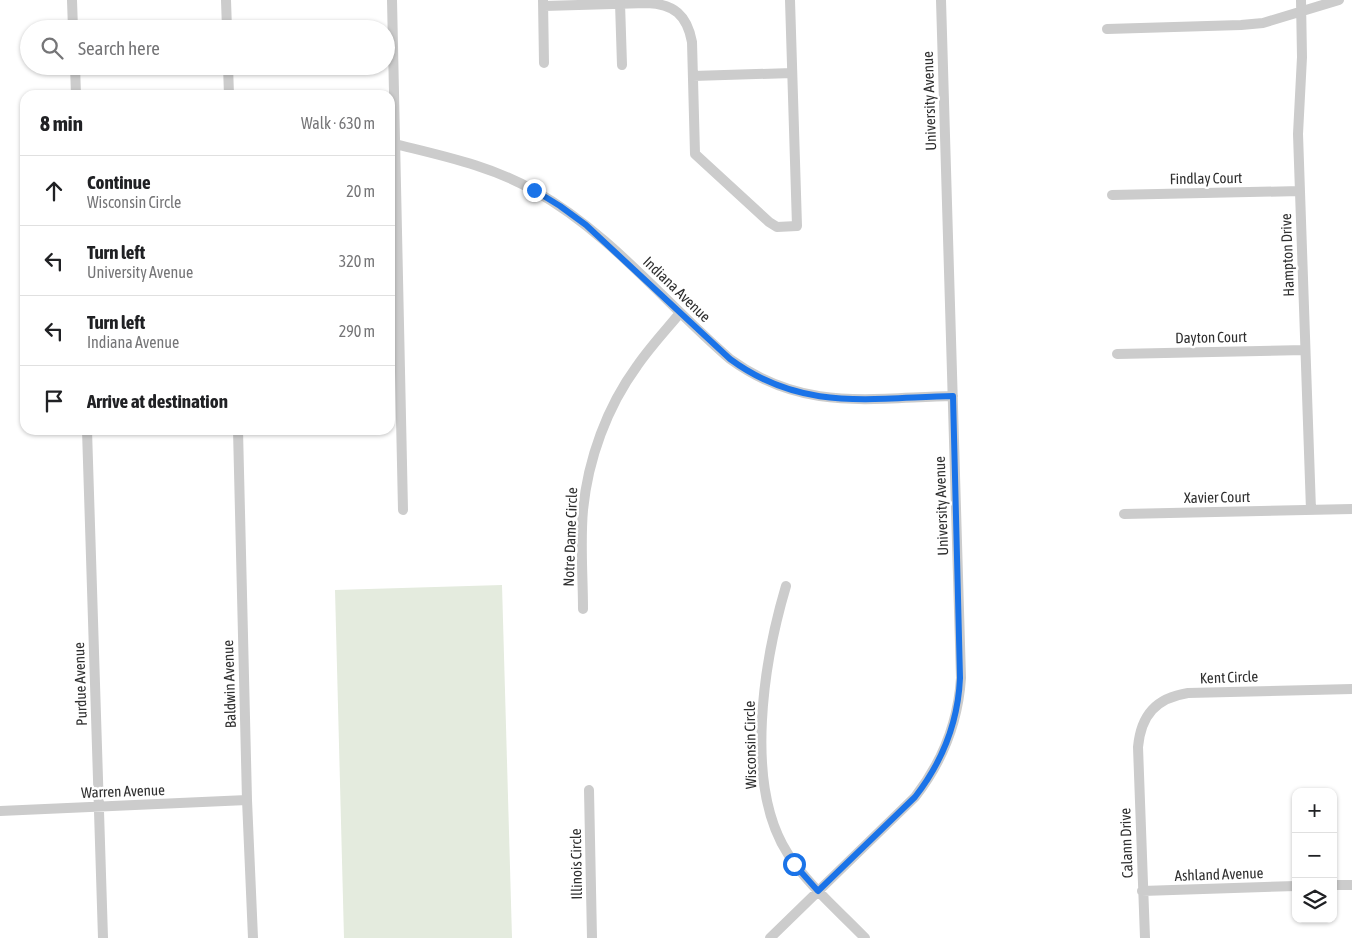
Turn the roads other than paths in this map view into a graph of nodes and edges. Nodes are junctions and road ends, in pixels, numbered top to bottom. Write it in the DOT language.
graph roads {
  1 [pos="72,0"];
  2 [pos="226,0"];
  3 [pos="392,0"];
  4 [pos="790,0"];
  5 [pos="941,0"];
  6 [pos="1301,0"];
  7 [pos="1339,0"];
  8 [pos="544,3"];
  9 [pos="620,4"];
  10 [pos="1302,12"];
  11 [pos="73,20"];
  12 [pos="227,20"];
  13 [pos="392,20"];
  14 [pos="1107,29"];
  15 [pos="544,63"];
  16 [pos="622,65"];
  17 [pos="792,73"];
  18 [pos="75,75"];
  19 [pos="228,75"];
  20 [pos="394,75"];
  21 [pos="693,76"];
  22 [pos="76,90"];
  23 [pos="228,90"];
  24 [pos="394,90"];
  25 [pos="395,144"];
  26 [pos="1300,191"];
  27 [pos="1112,195"];
  28 [pos="680,313"];
  29 [pos="1305,350"];
  30 [pos="1116,354"];
  31 [pos="953,396"];
  32 [pos="86,435"];
  33 [pos="238,435"];
  34 [pos="1352,509"];
  35 [pos="403,510"];
  36 [pos="1311,510"];
  37 [pos="1124,514"];
  38 [pos="786,586"];
  39 [pos="583,609"];
  40 [pos="1352,689"];
  41 [pos="1138,746"];
  42 [pos="589,790"];
  43 [pos="248,800"];
  44 [pos="99,807"];
  45 [pos="0,811"];
  46 [pos="1337,885"];
  47 [pos="1352,885"];
  48 [pos="1292,886"];
  49 [pos="818,891"];
  50 [pos="1142,891"];
  51 [pos="103,938"];
  52 [pos="253,938"];
  53 [pos="592,938"];
  54 [pos="770,938"];
  55 [pos="865,938"];
  56 [pos="1145,938"];
  1 -- 11 [label="street"];
  2 -- 12 [label="street"];
  3 -- 13 [label="street"];
  4 -- 17 [label="street"];
  5 -- 31 [label="street, University Avenue"];
  6 -- 10 [label="street, Hampton Drive"];
  7 -- 10 [label="street"];
  8 -- 9 [label="street"];
  8 -- 15 [label="street"];
  9 -- 16 [label="street"];
  9 -- 21 [label="street"];
  10 -- 14 [label="street"];
  10 -- 26 [label="street, Hampton Drive"];
  17 -- 21 [label="street"];
  17 -- 21 [label="street"];
  18 -- 22 [label="street"];
  19 -- 23 [label="street"];
  20 -- 24 [label="street"];
  25 -- 28 [label="street, Indiana Avenue"];
  25 -- 35 [label="street"];
  26 -- 27 [label="street, Findlay Court"];
  26 -- 29 [label="street, Hampton Drive"];
  28 -- 31 [label="street, Indiana Avenue"];
  28 -- 39 [label="street, Notre Dame Circle"];
  29 -- 30 [label="street, Dayton Court"];
  29 -- 36 [label="street, Hampton Drive"];
  31 -- 49 [label="street, University Avenue"];
  32 -- 44 [label="street, Purdue Avenue"];
  33 -- 43 [label="street, Baldwin Avenue"];
  34 -- 36 [label="street, Xavier Court"];
  36 -- 37 [label="street, Xavier Court"];
  38 -- 49 [label="street, Wisconsin Circle"];
  40 -- 41 [label="street, Kent Circle"];
  41 -- 50 [label="street, Calann Drive"];
  42 -- 53 [label="street, Illinois Circle"];
  43 -- 44 [label="street, Warren Avenue"];
  43 -- 52 [label="street, Baldwin Avenue"];
  44 -- 45 [label="street, Warren Avenue"];
  44 -- 51 [label="street, Purdue Avenue"];
  46 -- 47 [label="street"];
  48 -- 50 [label="street, Ashland Avenue"];
  49 -- 54 [label="street, University Avenue"];
  49 -- 55 [label="street, Wisconsin Circle"];
  50 -- 56 [label="street, Calann Drive"];
}
